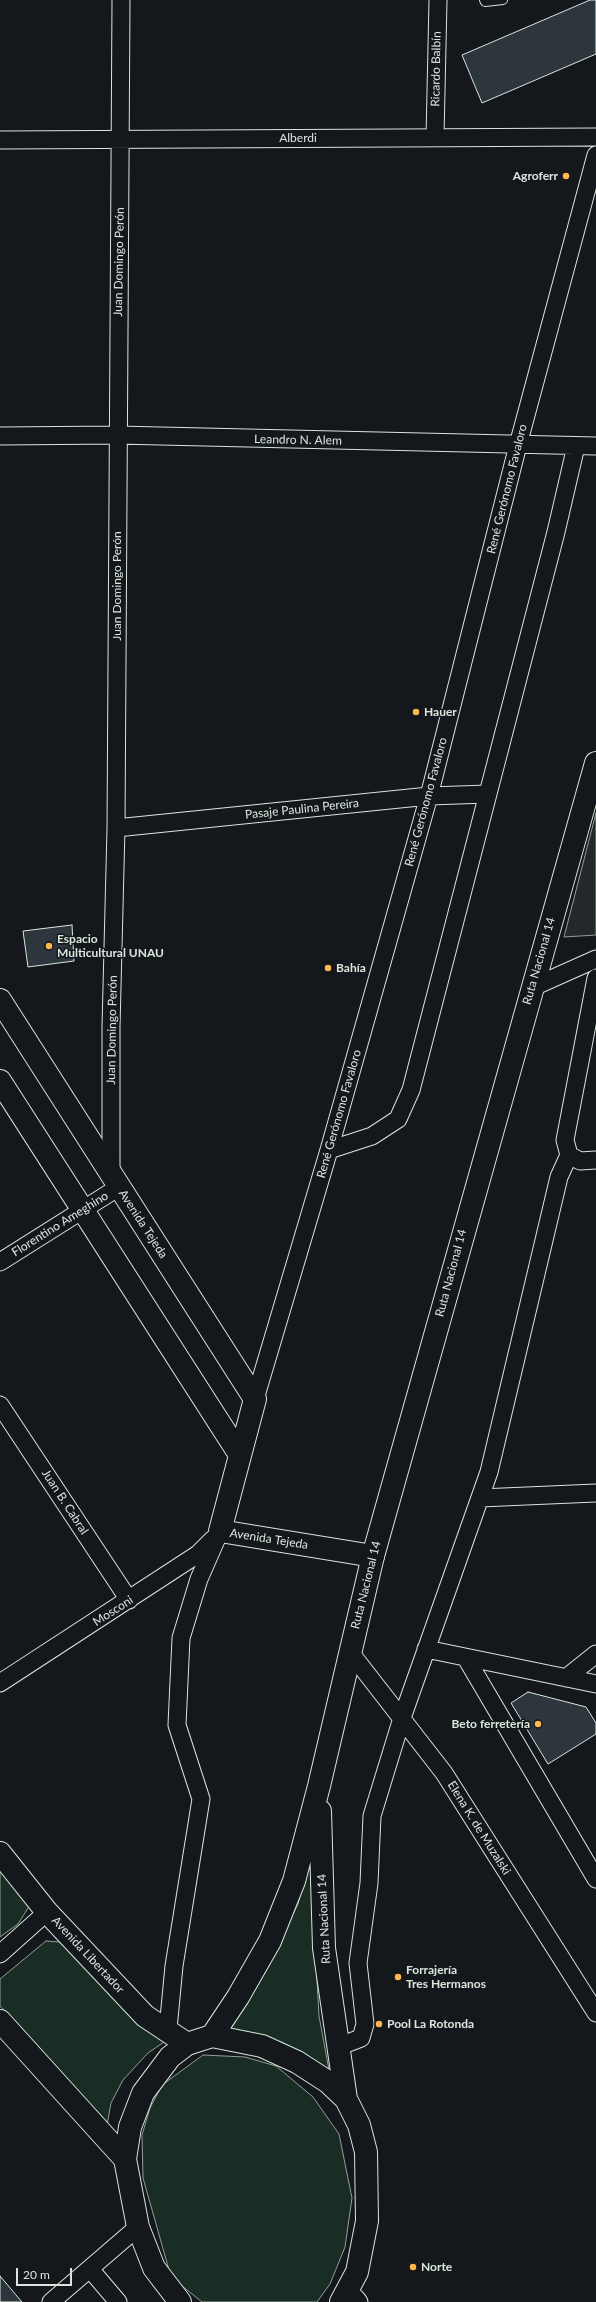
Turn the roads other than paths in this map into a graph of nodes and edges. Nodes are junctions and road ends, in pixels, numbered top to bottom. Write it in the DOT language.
graph roads {
  1 [pos="121,0"];
  2 [pos="438,0"];
  3 [pos="484,0"];
  4 [pos="503,0"];
  5 [pos="596,137"];
  6 [pos="434,138"];
  7 [pos="0,140"];
  8 [pos="120,140"];
  9 [pos="596,155"];
  10 [pos="117,435"];
  11 [pos="0,436"];
  12 [pos="518,445"];
  13 [pos="576,446"];
  14 [pos="596,446"];
  15 [pos="596,763"];
  16 [pos="488,794"];
  17 [pos="429,796"];
  18 [pos="116,828"];
  19 [pos="596,958"];
  20 [pos="596,978"];
  21 [pos="531,988"];
  22 [pos="0,1000"];
  23 [pos="0,1081"];
  24 [pos="329,1150"];
  25 [pos="569,1155"];
  26 [pos="596,1160"];
  27 [pos="115,1180"];
  28 [pos="82,1210"];
  29 [pos="0,1262"];
  30 [pos="255,1399"];
  31 [pos="0,1405"];
  32 [pos="240,1455"];
  33 [pos="596,1492"];
  34 [pos="480,1498"];
  35 [pos="220,1531"];
  36 [pos="373,1556"];
  37 [pos="129,1600"];
  38 [pos="426,1649"];
  39 [pos="350,1652"];
  40 [pos="596,1654"];
  41 [pos="466,1658"];
  42 [pos="566,1678"];
  43 [pos="0,1684"];
  44 [pos="596,1684"];
  45 [pos="402,1718"];
  46 [pos="319,1786"];
  47 [pos="0,1853"];
  48 [pos="596,1879"];
  49 [pos="47,1912"];
  50 [pos="0,1954"];
  51 [pos="596,2013"];
  52 [pos="0,2020"];
  53 [pos="168,2029"];
  54 [pos="212,2036"];
  55 [pos="187,2044"];
  56 [pos="340,2046"];
  57 [pos="346,2098"];
  58 [pos="125,2159"];
  59 [pos="138,2227"];
  60 [pos="90,2269"];
  61 [pos="353,2301"];
  62 [pos="50,2302"];
  63 [pos="118,2302"];
  64 [pos="180,2302"];
  1 -- 8 [label="street, Juan Domingo Perón"];
  2 -- 6 [label="street, Ricardo Balbín"];
  3 -- 4 [label="lane"];
  5 -- 6 [label="street, Alberdi"];
  6 -- 8 [label="street, Alberdi"];
  7 -- 8 [label="street, Alberdi"];
  8 -- 10 [label="street, Juan Domingo Perón"];
  9 -- 12 [label="street, René Gerónomo Favaloro"];
  10 -- 11 [label="street, Leandro N. Alem"];
  10 -- 12 [label="street, Leandro N. Alem"];
  10 -- 18 [label="street, Juan Domingo Perón"];
  12 -- 13 [label="street, Leandro N. Alem"];
  12 -- 17 [label="street, René Gerónomo Favaloro"];
  13 -- 14 [label="street, Leandro N. Alem"];
  13 -- 16 [label="street"];
  15 -- 21 [label="main road, Ruta Nacional 14"];
  16 -- 17 [label="street, Pasaje Paulina Pereira"];
  16 -- 24 [label="street"];
  17 -- 18 [label="street, Pasaje Paulina Pereira"];
  17 -- 24 [label="street, René Gerónomo Favaloro"];
  18 -- 27 [label="street, Juan Domingo Perón"];
  19 -- 21 [label="street"];
  20 -- 25 [label="street"];
  21 -- 36 [label="main road, Ruta Nacional 14"];
  22 -- 27 [label="main road, Avenida Tejeda"];
  23 -- 28 [label="main road"];
  24 -- 30 [label="street, René Gerónomo Favaloro"];
  25 -- 26 [label="street"];
  25 -- 34 [label="street"];
  27 -- 28 [label="street, Florentino Ameghino"];
  27 -- 30 [label="main road, Avenida Tejeda"];
  28 -- 29 [label="street, Florentino Ameghino"];
  28 -- 32 [label="main road"];
  30 -- 32 [label="main road, Avenida Tejeda"];
  31 -- 37 [label="street, Juan B. Cabral"];
  32 -- 35 [label="main road, Avenida Tejeda"];
  33 -- 34 [label="street"];
  34 -- 38 [label="street"];
  35 -- 36 [label="main road, Avenida Tejeda"];
  35 -- 37 [label="street, Mosconi"];
  35 -- 53 [label="street"];
  36 -- 39 [label="main road, Ruta Nacional 14"];
  37 -- 43 [label="street, Mosconi"];
  38 -- 41 [label="street"];
  38 -- 45 [label="street"];
  39 -- 45 [label="street, Elena K. de Muzalski"];
  39 -- 46 [label="main road, Ruta Nacional 14"];
  40 -- 42 [label="street"];
  41 -- 42 [label="street"];
  41 -- 48 [label="street"];
  42 -- 44 [label="street"];
  45 -- 51 [label="street, Elena K. de Muzalski"];
  45 -- 56 [label="street"];
  46 -- 54 [label="main road, Ruta Nacional 14"];
  46 -- 56 [label="main road, Ruta Nacional 14"];
  47 -- 49 [label="main road, Avenida Libertador"];
  49 -- 50 [label="street"];
  49 -- 53 [label="main road, Avenida Libertador"];
  52 -- 58 [label="main road"];
  53 -- 55 [label="main road, Avenida Libertador"];
  54 -- 55 [label="main road"];
  54 -- 57 [label="main road, Ruta Nacional 14"];
  55 -- 58 [label="main road"];
  56 -- 57 [label="main road, Ruta Nacional 14"];
  57 -- 61 [label="main road, Ruta Nacional 14"];
  58 -- 59 [label="main road"];
  59 -- 60 [label="street"];
  59 -- 64 [label="main road"];
  60 -- 62 [label="street"];
  60 -- 63 [label="street"];
}
